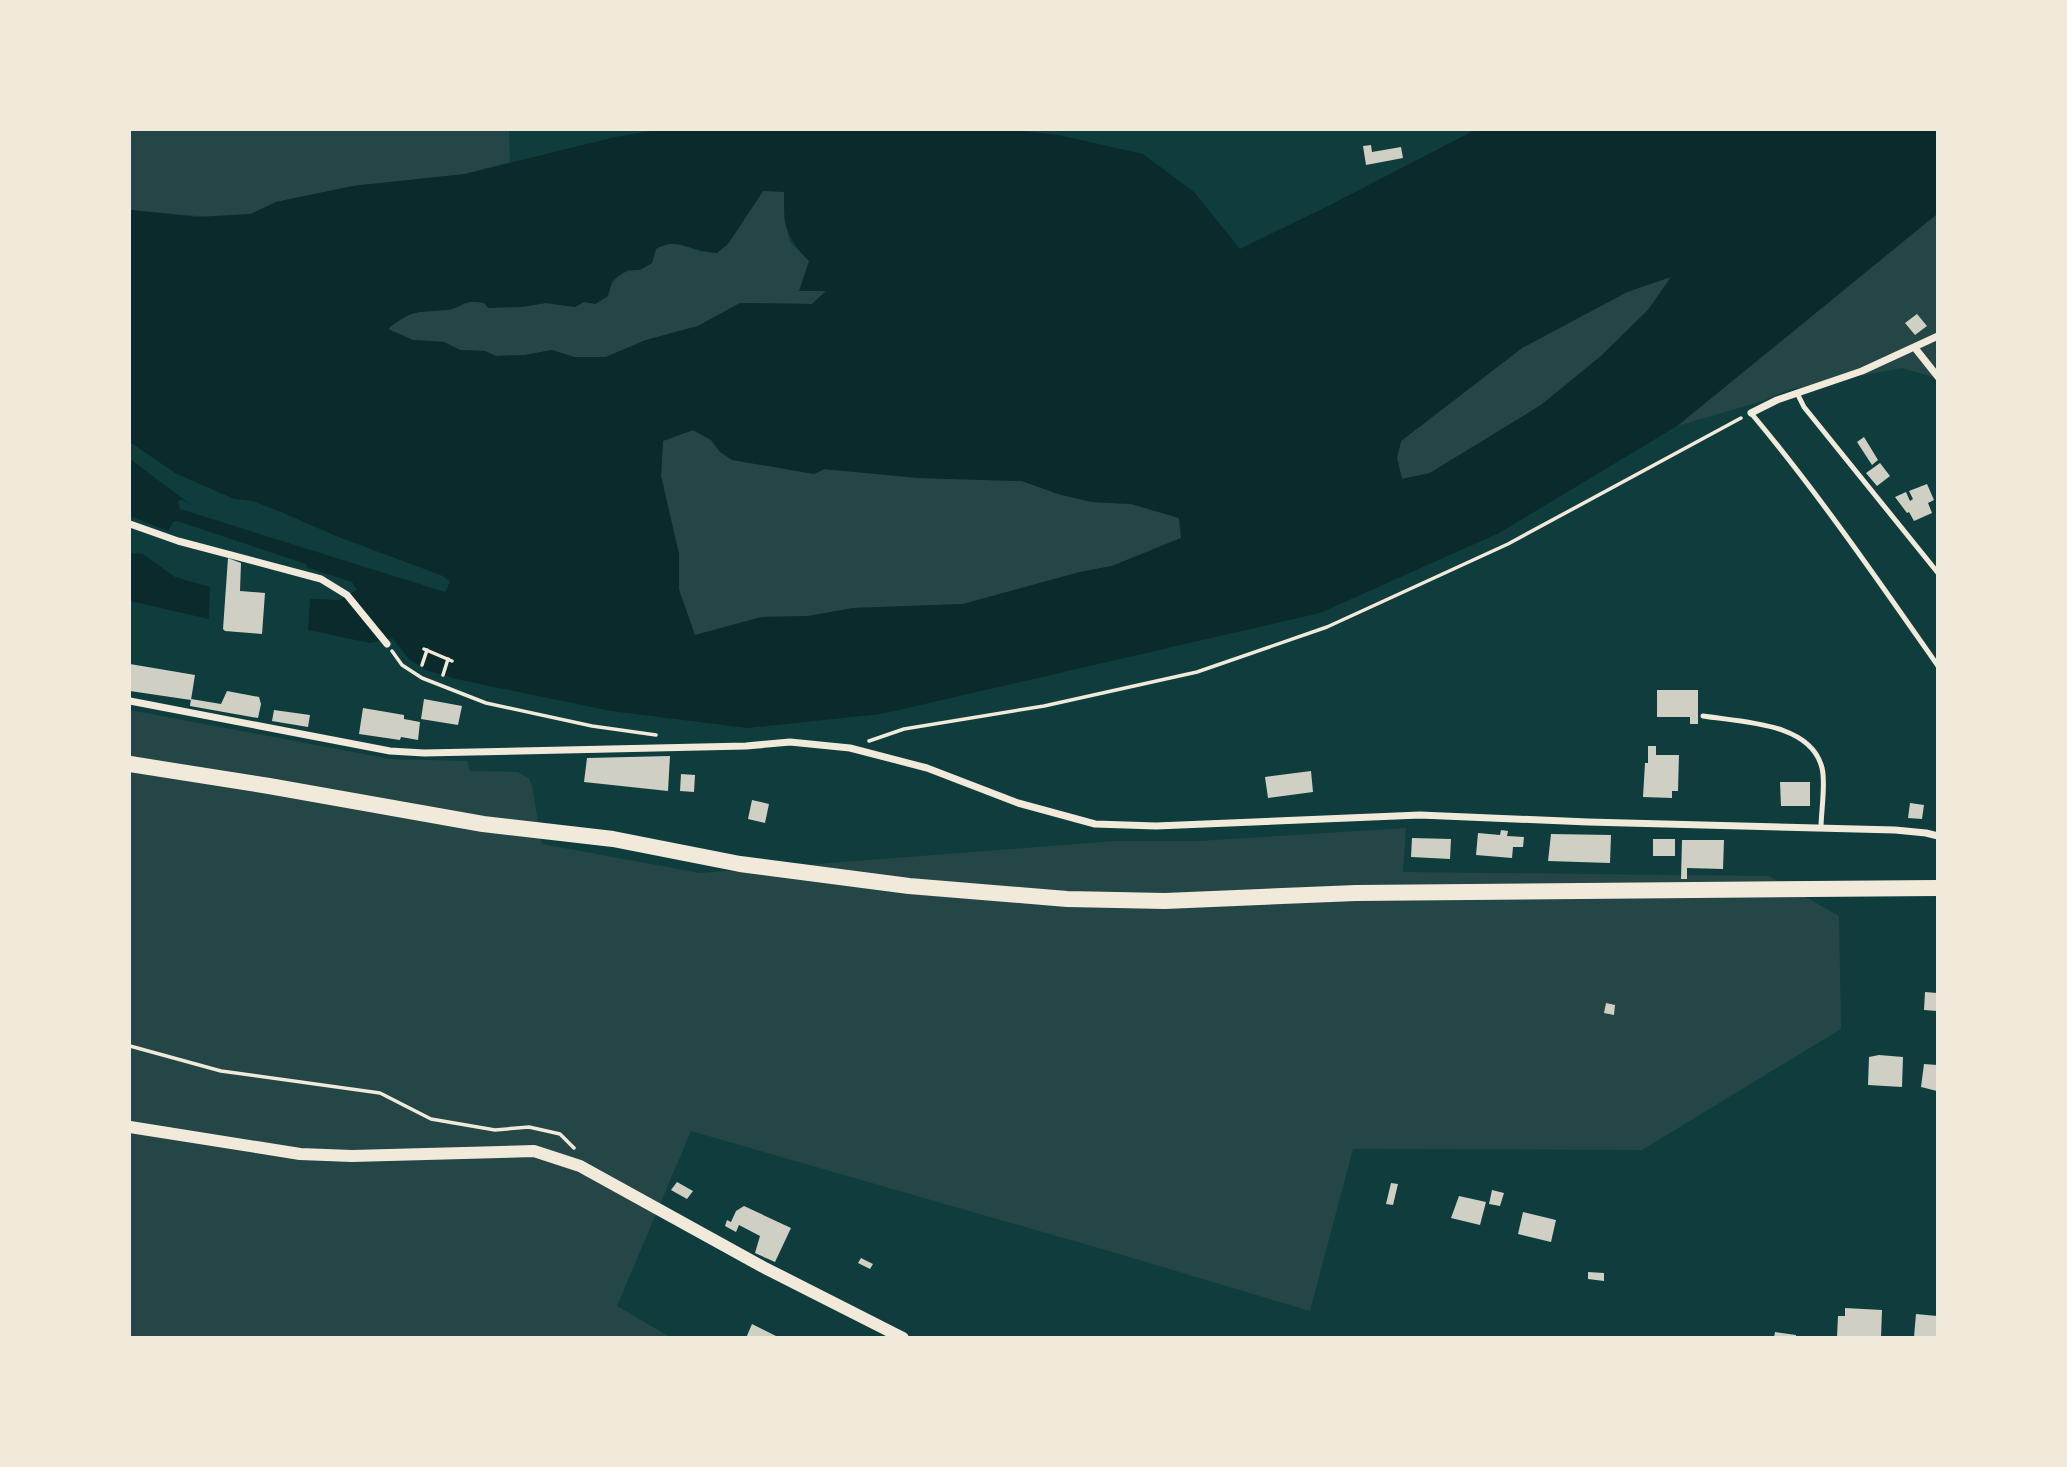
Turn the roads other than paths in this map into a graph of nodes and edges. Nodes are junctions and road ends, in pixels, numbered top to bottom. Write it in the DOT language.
graph roads {
  1 [pos="1937,336"];
  2 [pos="1915,348"];
  3 [pos="1937,377"];
  4 [pos="1798,395"];
  5 [pos="1751,413"];
  6 [pos="130,524"];
  7 [pos="1937,573"];
  8 [pos="387,644"];
  9 [pos="1937,666"];
  10 [pos="130,701"];
  11 [pos="1703,716"];
  12 [pos="130,764"];
  13 [pos="1821,828"];
  14 [pos="1937,836"];
  15 [pos="1937,888"];
  16 [pos="130,1127"];
  17 [pos="903,1338"];
  1 -- 2 [label="street"];
  2 -- 3 [label="street"];
  2 -- 4 [label="street"];
  4 -- 5 [label="street"];
  4 -- 7 [label="lane"];
  5 -- 9 [label="lane"];
  6 -- 8 [label="street"];
  10 -- 13 [label="street"];
  11 -- 13 [label="lane"];
  12 -- 15 [label="main road"];
  13 -- 14 [label="street"];
  16 -- 17 [label="street"];
}
